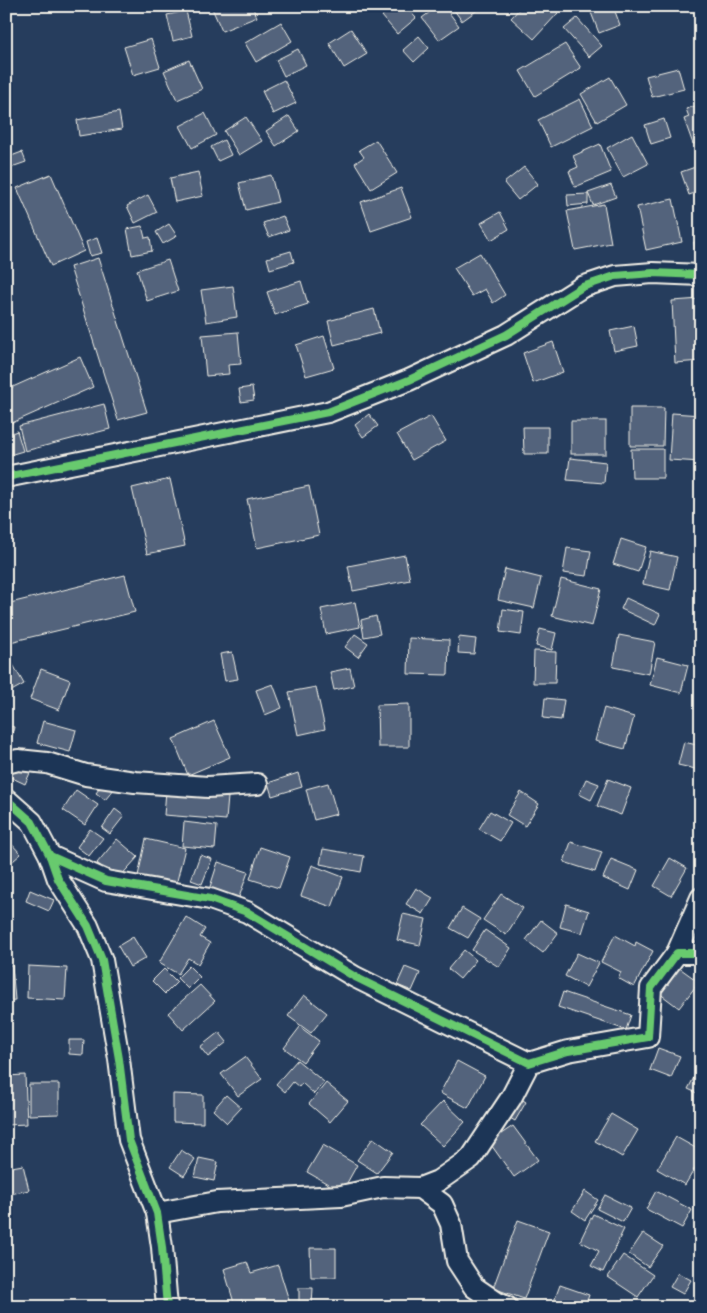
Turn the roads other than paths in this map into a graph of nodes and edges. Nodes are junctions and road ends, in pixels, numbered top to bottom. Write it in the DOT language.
graph roads {
  1 [pos="701,275"];
  2 [pos="6,477"];
  3 [pos="6,763"];
  4 [pos="257,784"];
  5 [pos="6,799"];
  6 [pos="50,856"];
  7 [pos="701,898"];
  8 [pos="701,952"];
  9 [pos="677,953"];
  10 [pos="529,1063"];
  11 [pos="420,1188"];
  12 [pos="157,1213"];
  13 [pos="167,1307"];
  14 [pos="507,1307"];
  1 -- 2 [label="street"];
  3 -- 4 [label="street"];
  5 -- 6 [label="street"];
  6 -- 10 [label="street"];
  6 -- 12 [label="street"];
  7 -- 9 [label="street"];
  8 -- 9 [label="street"];
  9 -- 10 [label="street"];
  10 -- 11 [label="street"];
  11 -- 12 [label="street"];
  11 -- 14 [label="street"];
  12 -- 13 [label="street"];
}
